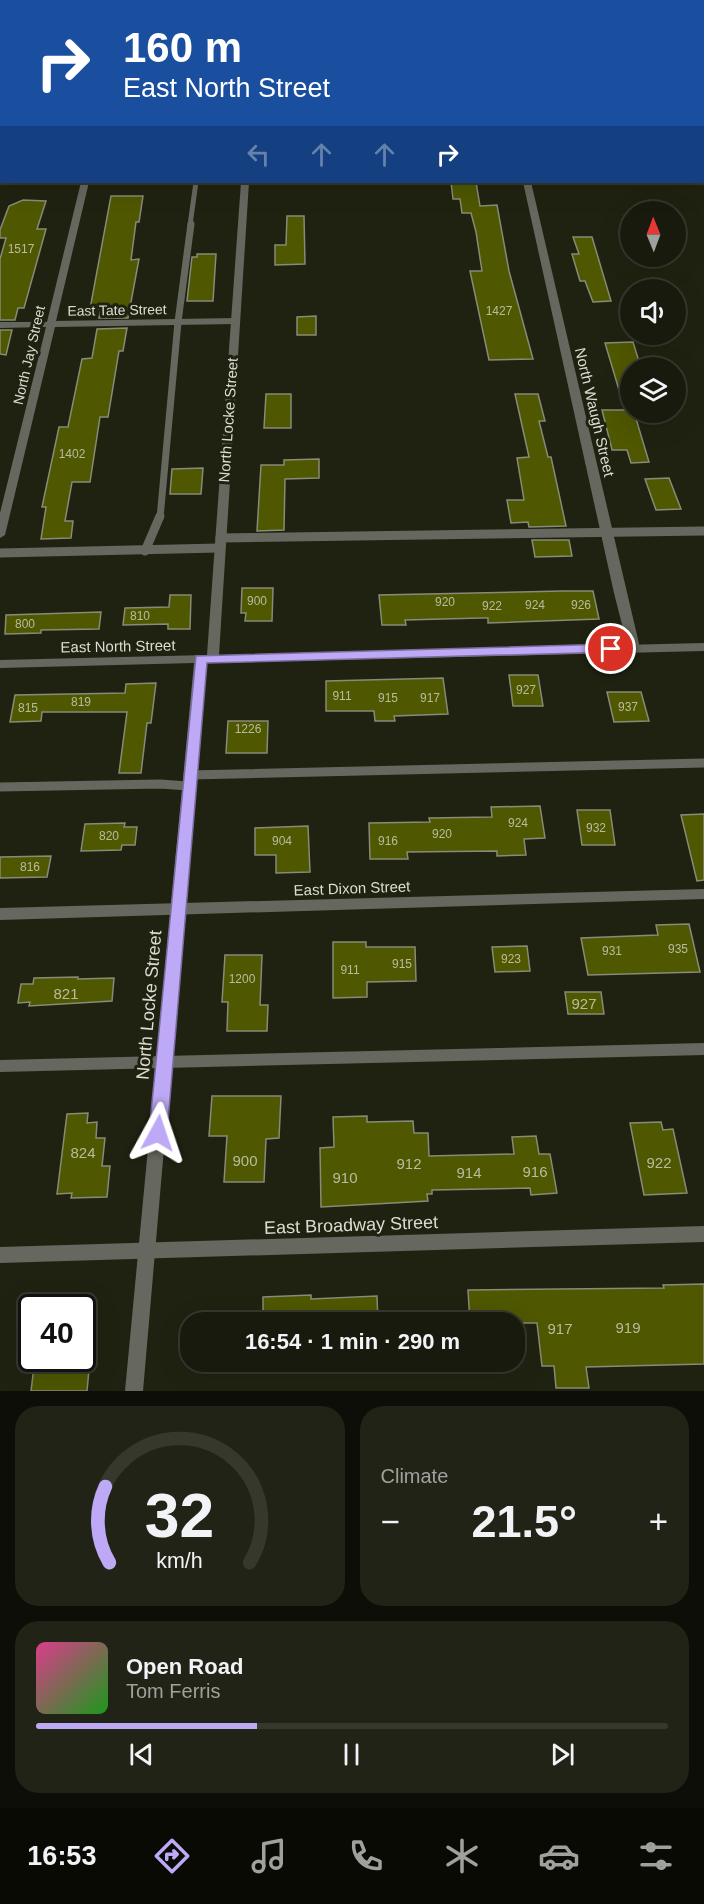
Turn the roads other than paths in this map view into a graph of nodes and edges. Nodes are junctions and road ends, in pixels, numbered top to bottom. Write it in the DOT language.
graph roads {
  1 [pos="85,183"];
  2 [pos="196,183"];
  3 [pos="245,183"];
  4 [pos="527,183"];
  5 [pos="235,321"];
  6 [pos="178,322"];
  7 [pos="50,324"];
  8 [pos="0,325"];
  9 [pos="704,531"];
  10 [pos="608,533"];
  11 [pos="0,535"];
  12 [pos="220,543"];
  13 [pos="145,550"];
  14 [pos="0,553"];
  15 [pos="704,647"];
  16 [pos="634,648"];
  17 [pos="206,659"];
  18 [pos="0,664"];
  19 [pos="704,763"];
  20 [pos="189,780"];
  21 [pos="0,787"];
  22 [pos="704,894"];
  23 [pos="177,909"];
  24 [pos="0,914"];
  25 [pos="704,1050"];
  26 [pos="165,1062"];
  27 [pos="0,1066"];
  28 [pos="704,1234"];
  29 [pos="146,1251"];
  30 [pos="0,1255"];
  31 [pos="134,1391"];
  1 -- 7 [label="street, North Jay Street"];
  2 -- 6 [label="lane"];
  3 -- 5 [label="street, North Locke Street"];
  4 -- 10 [label="street, North Waugh Street"];
  5 -- 6 [label="street, East Tate Street"];
  5 -- 12 [label="street, North Locke Street"];
  6 -- 7 [label="street, East Tate Street"];
  6 -- 13 [label="lane"];
  7 -- 8 [label="street, East Tate Street"];
  7 -- 11 [label="street, North Jay Street"];
  9 -- 10 [label="lane"];
  10 -- 12 [label="lane"];
  10 -- 16 [label="street, North Waugh Street"];
  12 -- 13 [label="lane"];
  12 -- 17 [label="street, North Locke Street"];
  13 -- 14 [label="lane"];
  15 -- 16 [label="street, East North Street"];
  16 -- 17 [label="street, East North Street"];
  17 -- 18 [label="street, East North Street"];
  17 -- 20 [label="street, North Locke Street"];
  19 -- 20 [label="lane"];
  20 -- 21 [label="lane"];
  20 -- 23 [label="street, North Locke Street"];
  22 -- 23 [label="street, East Dixon Street"];
  23 -- 24 [label="street, East Dixon Street"];
  23 -- 26 [label="street, North Locke Street"];
  25 -- 26 [label="lane"];
  26 -- 27 [label="lane"];
  26 -- 29 [label="street, North Locke Street"];
  28 -- 29 [label="street, East Broadway Street"];
  29 -- 30 [label="street, East Broadway Street"];
  29 -- 31 [label="street, North Locke Street"];
}
